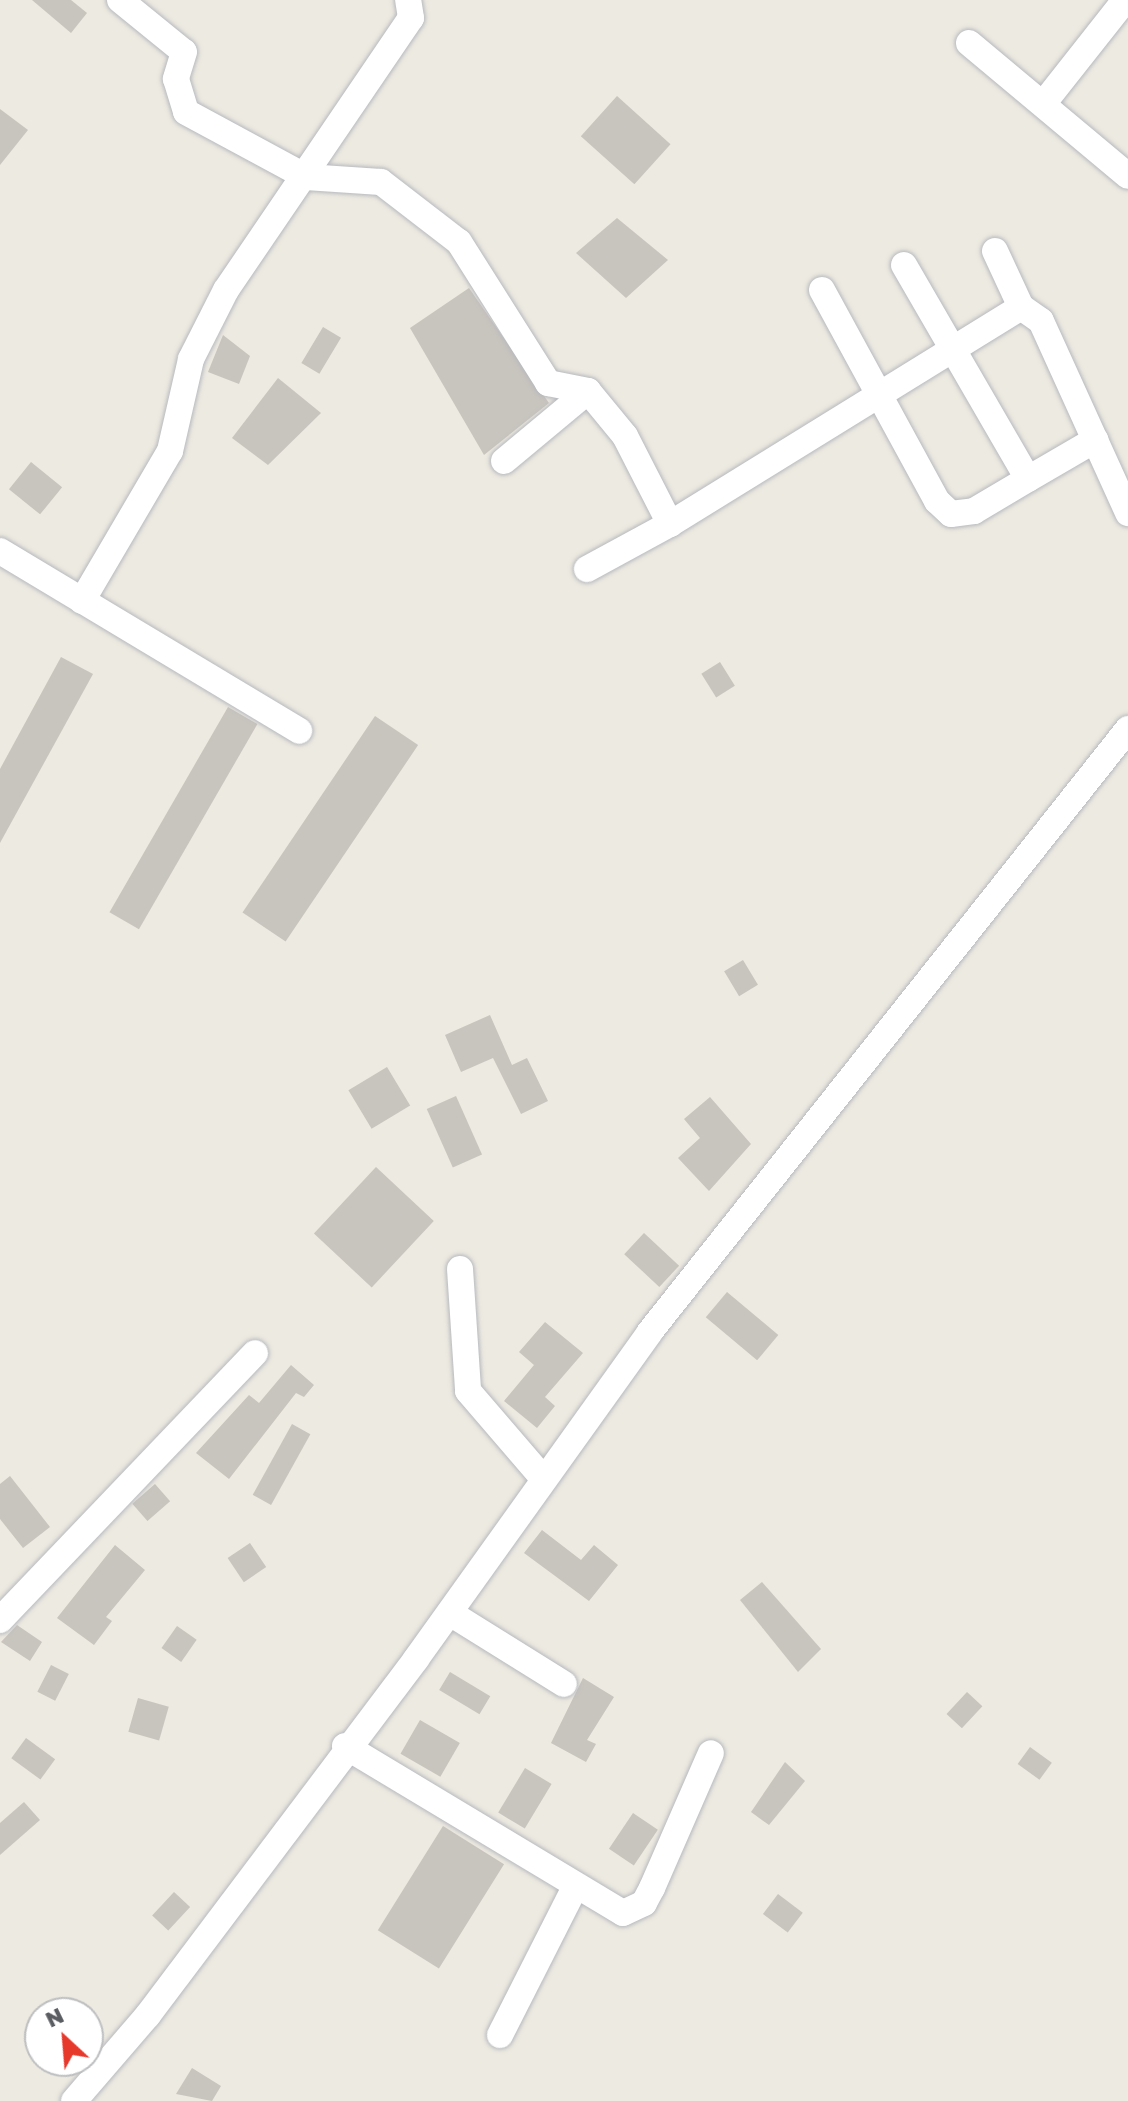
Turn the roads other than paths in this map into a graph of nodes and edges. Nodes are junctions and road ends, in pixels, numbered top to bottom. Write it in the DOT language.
graph roads {
  1 [pos="120,0"];
  2 [pos="408,0"];
  3 [pos="1125,0"];
  4 [pos="969,43"];
  5 [pos="1043,104"];
  6 [pos="1128,176"];
  7 [pos="306,177"];
  8 [pos="995,251"];
  9 [pos="904,265"];
  10 [pos="822,290"];
  11 [pos="1021,307"];
  12 [pos="952,347"];
  13 [pos="588,391"];
  14 [pos="881,394"];
  15 [pos="1095,440"];
  16 [pos="504,461"];
  17 [pos="1028,479"];
  18 [pos="1128,513"];
  19 [pos="670,524"];
  20 [pos="0,551"];
  21 [pos="587,569"];
  22 [pos="82,601"];
  23 [pos="1128,729"];
  24 [pos="299,731"];
  25 [pos="460,1269"];
  26 [pos="255,1353"];
  27 [pos="542,1477"];
  28 [pos="450,1613"];
  29 [pos="0,1620"];
  30 [pos="564,1684"];
  31 [pos="345,1746"];
  32 [pos="711,1753"];
  33 [pos="574,1889"];
  34 [pos="500,2035"];
  35 [pos="74,2101"];
  1 -- 7 [label="street"];
  2 -- 7 [label="street"];
  3 -- 5 [label="street"];
  4 -- 5 [label="street"];
  5 -- 6 [label="street"];
  7 -- 13 [label="street"];
  7 -- 22 [label="street"];
  8 -- 11 [label="street"];
  9 -- 12 [label="street"];
  10 -- 14 [label="street"];
  11 -- 12 [label="street"];
  11 -- 15 [label="street"];
  12 -- 14 [label="street"];
  12 -- 17 [label="street"];
  13 -- 16 [label="street"];
  13 -- 19 [label="street"];
  14 -- 17 [label="street"];
  14 -- 19 [label="street"];
  15 -- 17 [label="street"];
  15 -- 18 [label="street"];
  19 -- 21 [label="street"];
  20 -- 22 [label="street"];
  22 -- 24 [label="street"];
  23 -- 27 [label="street"];
  25 -- 27 [label="street"];
  26 -- 29 [label="street"];
  27 -- 28 [label="street"];
  28 -- 30 [label="street"];
  28 -- 31 [label="street"];
  31 -- 33 [label="street"];
  31 -- 35 [label="street"];
  32 -- 33 [label="street"];
  33 -- 34 [label="street"];
}
